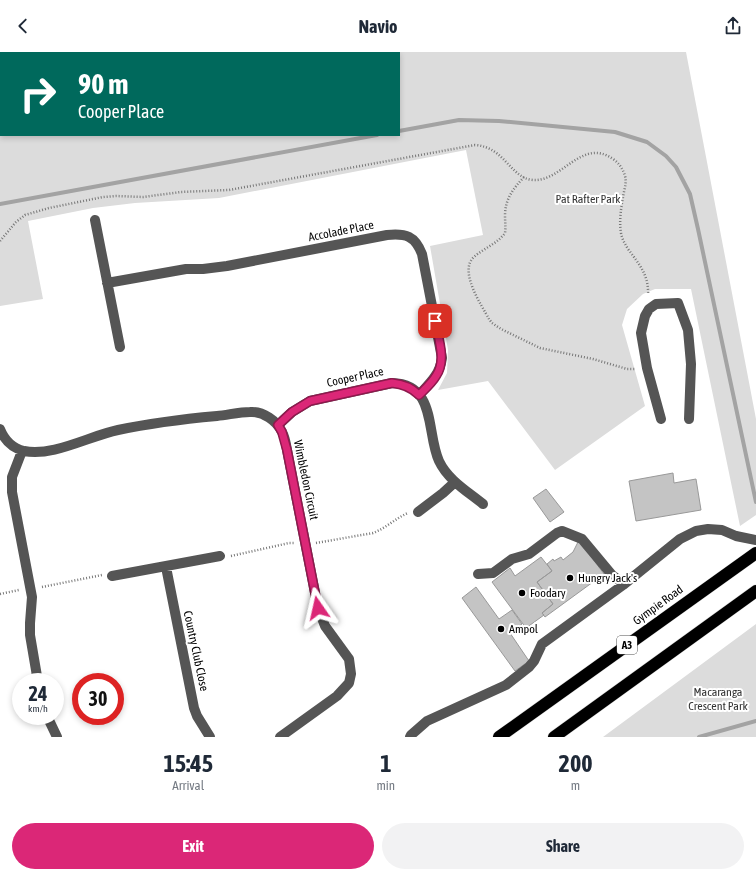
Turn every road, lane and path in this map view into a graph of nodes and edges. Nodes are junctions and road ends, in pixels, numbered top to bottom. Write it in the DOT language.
graph roads {
  1 [pos="524,177"];
  2 [pos="95,220"];
  3 [pos="0,240"];
  4 [pos="107,284"];
  5 [pos="649,309"];
  6 [pos="120,347"];
  7 [pos="647,368"];
  8 [pos="419,395"];
  9 [pos="661,419"];
  10 [pos="689,419"];
  11 [pos="278,425"];
  12 [pos="0,429"];
  13 [pos="22,451"];
  14 [pos="455,482"];
  15 [pos="483,504"];
  16 [pos="418,512"];
  17 [pos="756,540"];
  18 [pos="313,543"];
  19 [pos="297,544"];
  20 [pos="756,553"];
  21 [pos="220,556"];
  22 [pos="166,567"];
  23 [pos="478,574"];
  24 [pos="112,576"];
  25 [pos="624,584"];
  26 [pos="30,589"];
  27 [pos="756,591"];
  28 [pos="0,594"];
  29 [pos="36,673"];
  30 [pos="51,725"];
  31 [pos="57,737"];
  32 [pos="210,737"];
  33 [pos="280,737"];
  34 [pos="410,737"];
  35 [pos="499,737"];
  36 [pos="554,737"];
  1 -- 3 [label="path"];
  1 -- 5 [label="path"];
  1 -- 7 [label="path"];
  2 -- 4 [label="street"];
  4 -- 6 [label="street"];
  4 -- 8 [label="street, Accolade Place"];
  5 -- 7 [label="street"];
  5 -- 10 [label="street"];
  7 -- 9 [label="street"];
  8 -- 11 [label="street, Cooper Place"];
  8 -- 14 [label="street"];
  11 -- 13 [label="street"];
  11 -- 33 [label="street, Wimbledon Circuit"];
  12 -- 13 [label="street"];
  13 -- 26 [label="street"];
  14 -- 15 [label="street"];
  14 -- 16 [label="street"];
  16 -- 18 [label="path"];
  17 -- 25 [label="street"];
  19 -- 21 [label="path"];
  20 -- 35 [label="highway, Gympie Road / A3"];
  21 -- 22 [label="street"];
  22 -- 24 [label="street"];
  22 -- 32 [label="street, Country Club Close"];
  23 -- 25 [label="street"];
  24 -- 26 [label="path"];
  25 -- 34 [label="street"];
  26 -- 28 [label="path"];
  26 -- 29 [label="street"];
  27 -- 36 [label="highway"];
  30 -- 31 [label="street"];
}
